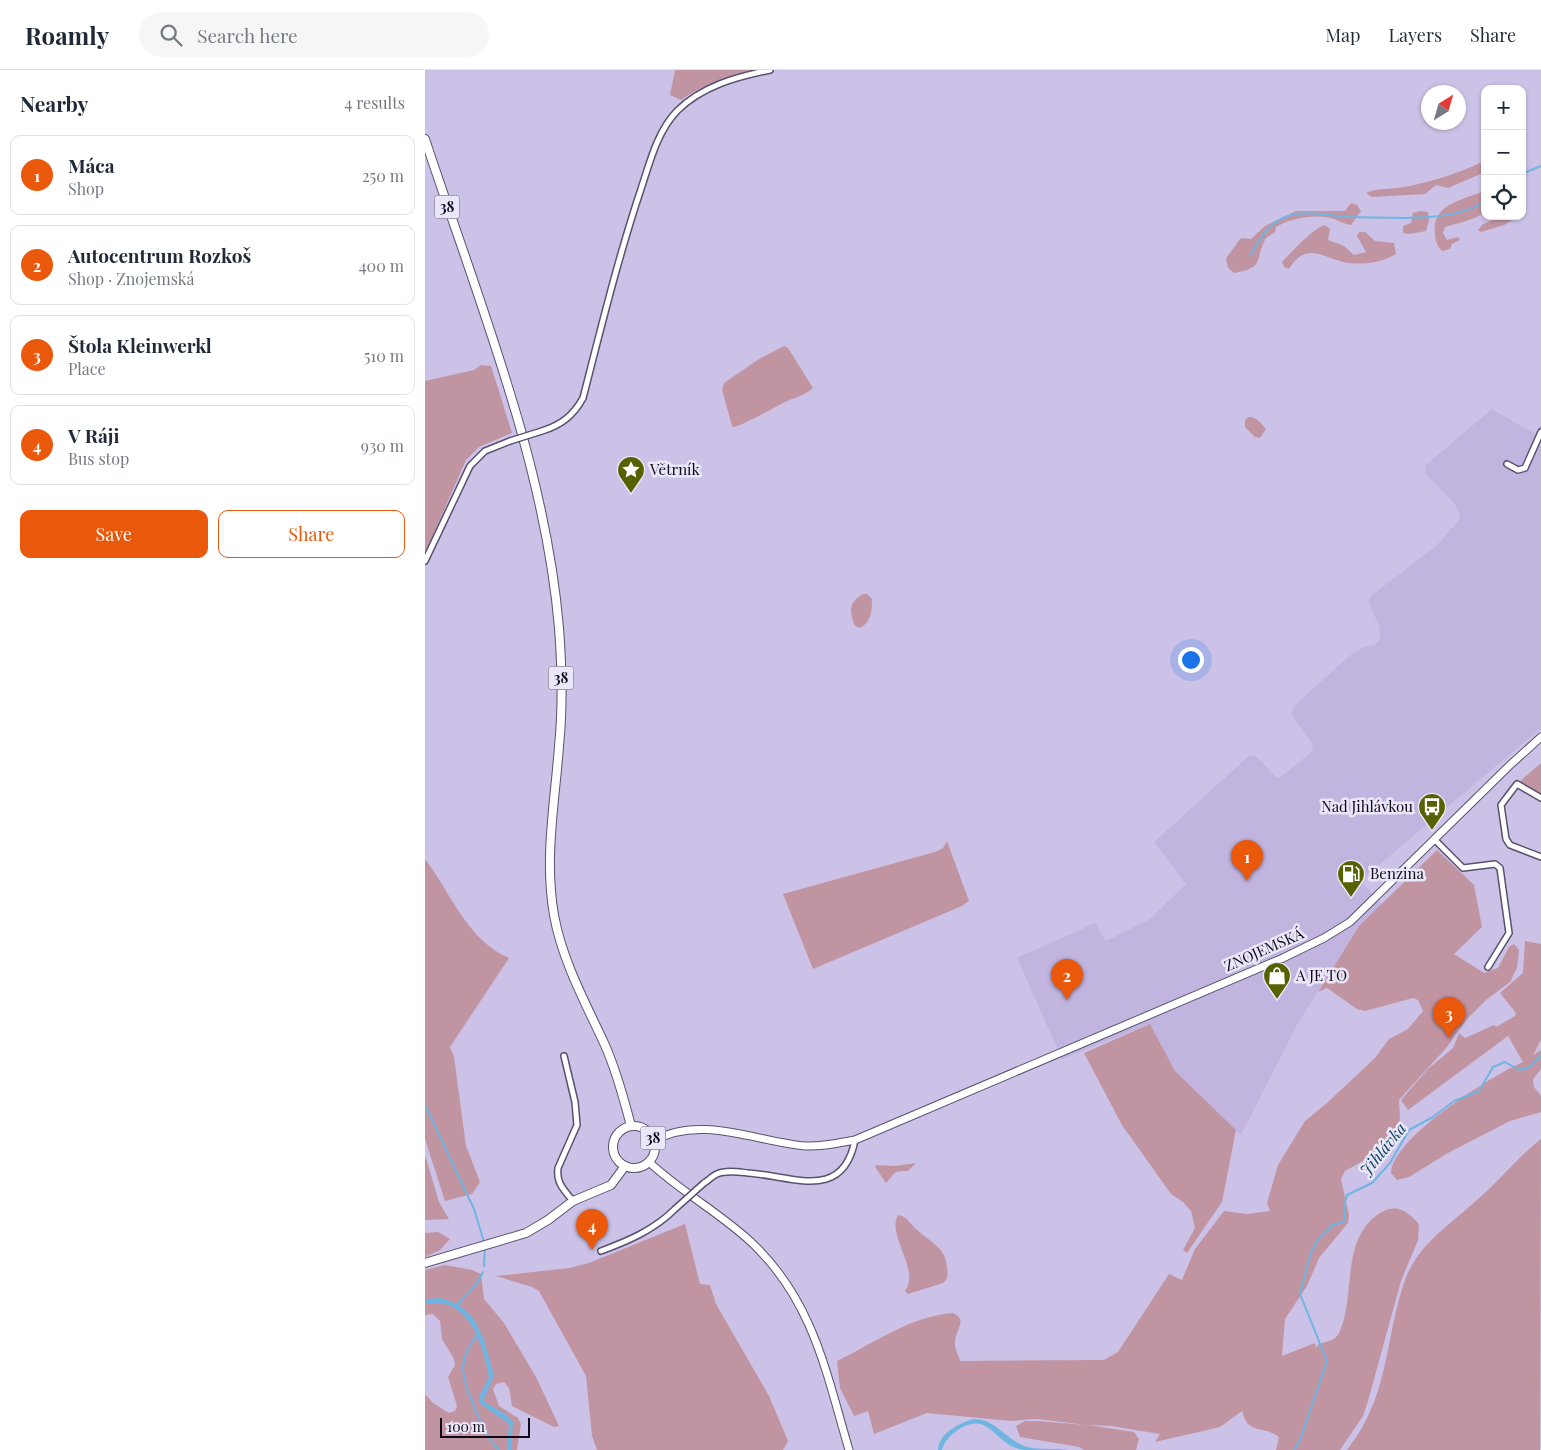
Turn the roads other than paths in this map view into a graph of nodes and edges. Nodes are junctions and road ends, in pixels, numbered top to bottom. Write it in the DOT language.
graph roads {
  1 [pos="770,70"];
  2 [pos="425,140"];
  3 [pos="1541,432"];
  4 [pos="1507,464"];
  5 [pos="425,561"];
  6 [pos="1541,737"];
  7 [pos="1541,798"];
  8 [pos="1435,840"];
  9 [pos="1541,858"];
  10 [pos="1488,967"];
  11 [pos="564,1056"];
  12 [pos="631,1126"];
  13 [pos="855,1140"];
  14 [pos="655,1141"];
  15 [pos="649,1162"];
  16 [pos="625,1166"];
  17 [pos="573,1201"];
  18 [pos="601,1251"];
  19 [pos="425,1263"];
  20 [pos="849,1450"];
  1 -- 5 [label="street, bridge"];
  2 -- 12 [label="main road, 38"];
  3 -- 4 [label="street"];
  6 -- 8 [label="main road, ZNOJEMSKÁ"];
  7 -- 9 [label="street"];
  8 -- 10 [label="street"];
  8 -- 13 [label="main road, ZNOJEMSKÁ"];
  11 -- 17 [label="street"];
  12 -- 14 [label="main road, 38"];
  12 -- 16 [label="main road, 38"];
  13 -- 14 [label="main road, ZNOJEMSKÁ"];
  13 -- 18 [label="street, bridge"];
  14 -- 15 [label="main road, 38"];
  15 -- 16 [label="main road, 38"];
  15 -- 20 [label="main road"];
  16 -- 17 [label="main road"];
  17 -- 19 [label="main road"];
}
